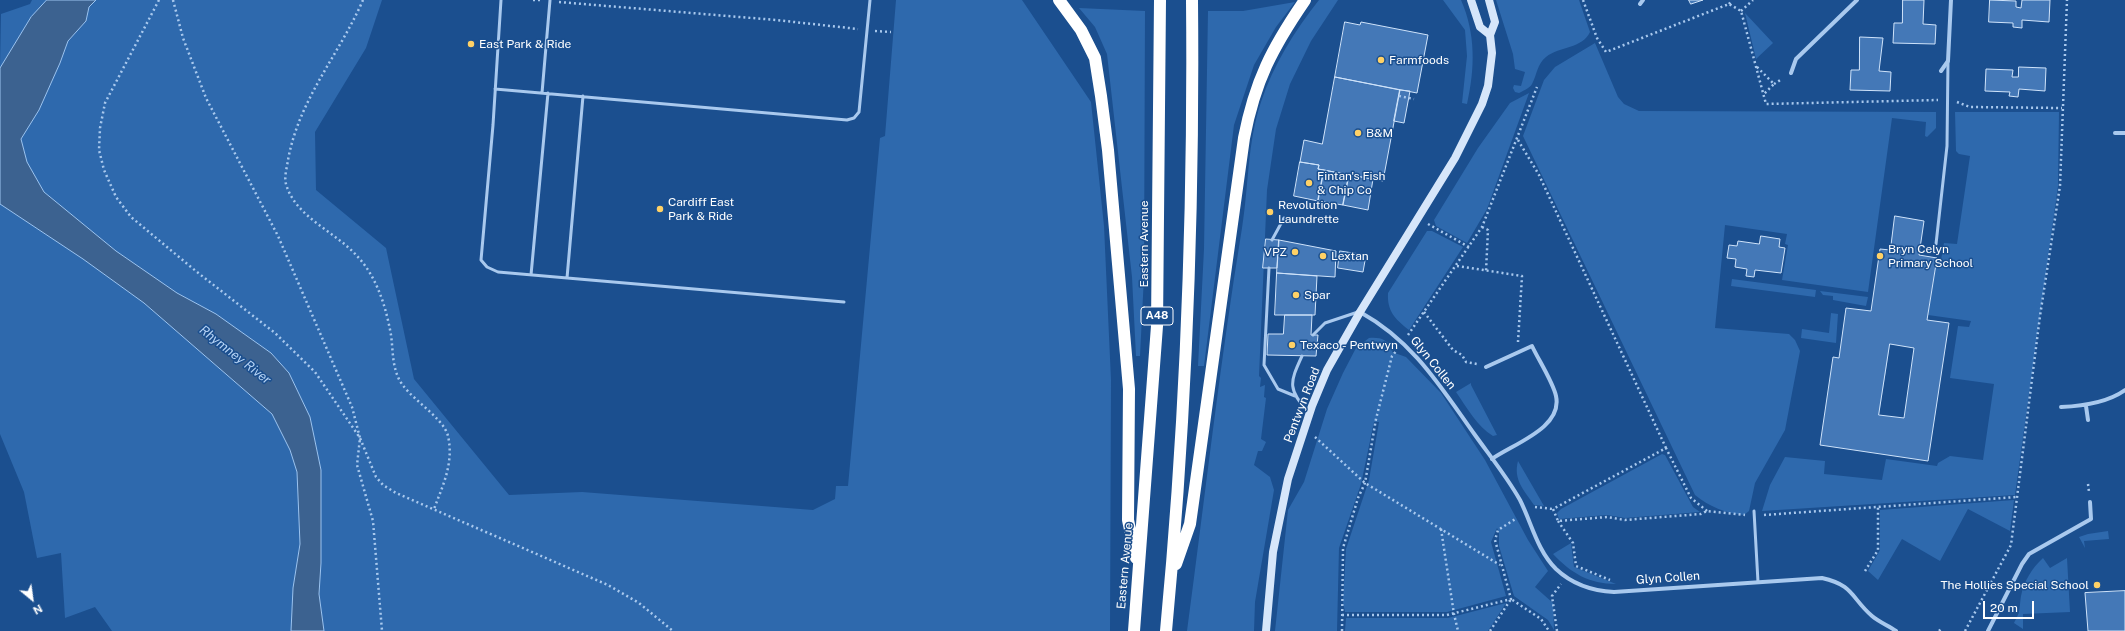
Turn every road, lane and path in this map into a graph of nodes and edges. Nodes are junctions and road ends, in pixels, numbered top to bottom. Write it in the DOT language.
graph roads {
  1 [pos="159,0"];
  2 [pos="173,0"];
  3 [pos="363,0"];
  4 [pos="501,0"];
  5 [pos="534,0"];
  6 [pos="870,0"];
  7 [pos="1059,0"];
  8 [pos="1160,0"];
  9 [pos="1192,0"];
  10 [pos="1305,0"];
  11 [pos="1471,0"];
  12 [pos="1489,0"];
  13 [pos="1583,0"];
  14 [pos="1732,0"];
  15 [pos="1753,0"];
  16 [pos="1857,0"];
  17 [pos="1951,0"];
  18 [pos="2067,0"];
  19 [pos="550,1"];
  20 [pos="1729,4"];
  21 [pos="1741,11"];
  22 [pos="867,30"];
  23 [pos="891,32"];
  24 [pos="1490,35"];
  25 [pos="1948,61"];
  26 [pos="1756,67"];
  27 [pos="1941,71"];
  28 [pos="1791,73"];
  29 [pos="1537,87"];
  30 [pos="495,89"];
  31 [pos="542,93"];
  32 [pos="548,93"];
  33 [pos="1764,94"];
  34 [pos="582,96"];
  35 [pos="1399,96"];
  36 [pos="1414,99"];
  37 [pos="1948,100"];
  38 [pos="2062,108"];
  39 [pos="2115,133"];
  40 [pos="2125,133"];
  41 [pos="1518,140"];
  42 [pos="1284,218"];
  43 [pos="1426,223"];
  44 [pos="1482,227"];
  45 [pos="1272,240"];
  46 [pos="1936,244"];
  47 [pos="1469,247"];
  48 [pos="1457,266"];
  49 [pos="1269,268"];
  50 [pos="1486,271"];
  51 [pos="532,275"];
  52 [pos="567,278"];
  53 [pos="844,302"];
  54 [pos="1360,312"];
  55 [pos="1424,312"];
  56 [pos="1313,335"];
  57 [pos="1404,342"];
  58 [pos="1397,350"];
  59 [pos="1517,352"];
  60 [pos="1302,356"];
  61 [pos="1466,362"];
  62 [pos="1486,367"];
  63 [pos="2125,390"];
  64 [pos="1295,396"];
  65 [pos="2086,406"];
  66 [pos="2061,407"];
  67 [pos="1310,413"];
  68 [pos="2088,420"];
  69 [pos="1315,437"];
  70 [pos="360,438"];
  71 [pos="1666,448"];
  72 [pos="1492,459"];
  73 [pos="1365,483"];
  74 [pos="2017,497"];
  75 [pos="2090,502"];
  76 [pos="1878,507"];
  77 [pos="434,509"];
  78 [pos="1553,509"];
  79 [pos="1524,511"];
  80 [pos="1707,511"];
  81 [pos="1754,511"];
  82 [pos="1754,516"];
  83 [pos="1558,521"];
  84 [pos="1441,529"];
  85 [pos="1500,566"];
  86 [pos="1865,571"];
  87 [pos="1139,575"];
  88 [pos="1566,577"];
  89 [pos="1171,580"];
  90 [pos="1758,582"];
  91 [pos="1636,591"];
  92 [pos="1511,599"];
  93 [pos="1454,614"];
  94 [pos="1342,615"];
  95 [pos="1942,628"];
  96 [pos="382,631"];
  97 [pos="673,631"];
  98 [pos="1134,631"];
  99 [pos="1166,631"];
  100 [pos="1266,631"];
  101 [pos="1342,631"];
  102 [pos="1458,631"];
  103 [pos="1490,631"];
  104 [pos="1549,631"];
  105 [pos="1557,631"];
  106 [pos="1896,631"];
  107 [pos="1939,631"];
  108 [pos="1965,631"];
  109 [pos="1988,631"];
  1 -- 70 [label="path"];
  2 -- 70 [label="path"];
  3 -- 77 [label="path"];
  4 -- 30 [label="lane"];
  5 -- 19 [label="path"];
  6 -- 22 [label="lane"];
  7 -- 87 [label="highway"];
  8 -- 87 [label="highway, Eastern Avenue / A48"];
  9 -- 89 [label="highway, A48"];
  10 -- 89 [label="highway"];
  11 -- 24 [label="street"];
  12 -- 24 [label="street, Pentwyn Road"];
  13 -- 20 [label="path"];
  14 -- 20 [label="path"];
  15 -- 21 [label="path"];
  16 -- 28 [label="street"];
  17 -- 25 [label="street"];
  18 -- 38 [label="path"];
  19 -- 22 [label="path"];
  19 -- 31 [label="lane"];
  20 -- 21 [label="path"];
  21 -- 26 [label="path"];
  22 -- 23 [label="path"];
  22 -- 34 [label="lane"];
  24 -- 54 [label="street, Pentwyn Road"];
  25 -- 27 [label="street"];
  25 -- 37 [label="lane"];
  26 -- 33 [label="path"];
  26 -- 33 [label="path"];
  29 -- 41 [label="path"];
  30 -- 31 [label="lane"];
  30 -- 51 [label="lane"];
  31 -- 32 [label="lane"];
  32 -- 34 [label="lane"];
  32 -- 51 [label="lane"];
  33 -- 37 [label="path"];
  34 -- 52 [label="lane"];
  35 -- 36 [label="path"];
  37 -- 38 [label="path"];
  37 -- 46 [label="lane"];
  38 -- 74 [label="path"];
  39 -- 40 [label="street"];
  41 -- 44 [label="path"];
  41 -- 71 [label="path"];
  42 -- 45 [label="lane"];
  43 -- 47 [label="path"];
  44 -- 47 [label="path"];
  44 -- 50 [label="path"];
  47 -- 48 [label="path"];
  48 -- 50 [label="path"];
  48 -- 55 [label="path"];
  49 -- 64 [label="lane"];
  50 -- 59 [label="path"];
  51 -- 52 [label="lane"];
  52 -- 53 [label="lane"];
  54 -- 56 [label="lane"];
  54 -- 57 [label="street, Glyn Collen"];
  54 -- 67 [label="street, Pentwyn Road"];
  55 -- 57 [label="path"];
  55 -- 61 [label="path"];
  57 -- 72 [label="street, Glyn Collen"];
  58 -- 73 [label="path"];
  59 -- 62 [label="street"];
  59 -- 72 [label="street"];
  60 -- 64 [label="lane"];
  63 -- 65 [label="street"];
  64 -- 67 [label="lane"];
  65 -- 66 [label="street"];
  65 -- 68 [label="street"];
  67 -- 100 [label="street, Pentwyn Road"];
  69 -- 73 [label="path"];
  70 -- 77 [label="path"];
  70 -- 96 [label="path"];
  71 -- 78 [label="path"];
  71 -- 80 [label="path"];
  72 -- 79 [label="street, Glyn Collen"];
  73 -- 84 [label="path"];
  73 -- 94 [label="path"];
  74 -- 76 [label="path"];
  74 -- 108 [label="path"];
  75 -- 109 [label="street"];
  76 -- 82 [label="path"];
  76 -- 86 [label="path"];
  77 -- 97 [label="path"];
  78 -- 79 [label="path"];
  78 -- 83 [label="path"];
  79 -- 85 [label="path"];
  79 -- 88 [label="street, Glyn Collen"];
  80 -- 82 [label="path"];
  80 -- 83 [label="path"];
  81 -- 82 [label="lane"];
  82 -- 90 [label="lane"];
  83 -- 91 [label="path"];
  84 -- 85 [label="path"];
  84 -- 93 [label="path"];
  85 -- 92 [label="path"];
  87 -- 98 [label="highway, Eastern Avenue / A48"];
  88 -- 91 [label="street, Glyn Collen"];
  88 -- 105 [label="path"];
  89 -- 99 [label="highway, A48"];
  90 -- 91 [label="street, Glyn Collen"];
  90 -- 106 [label="street, Glyn Collen"];
  92 -- 93 [label="path"];
  92 -- 103 [label="path"];
  92 -- 104 [label="path"];
  93 -- 94 [label="path"];
  93 -- 102 [label="path"];
  94 -- 101 [label="path"];
  95 -- 107 [label="path"];
}
